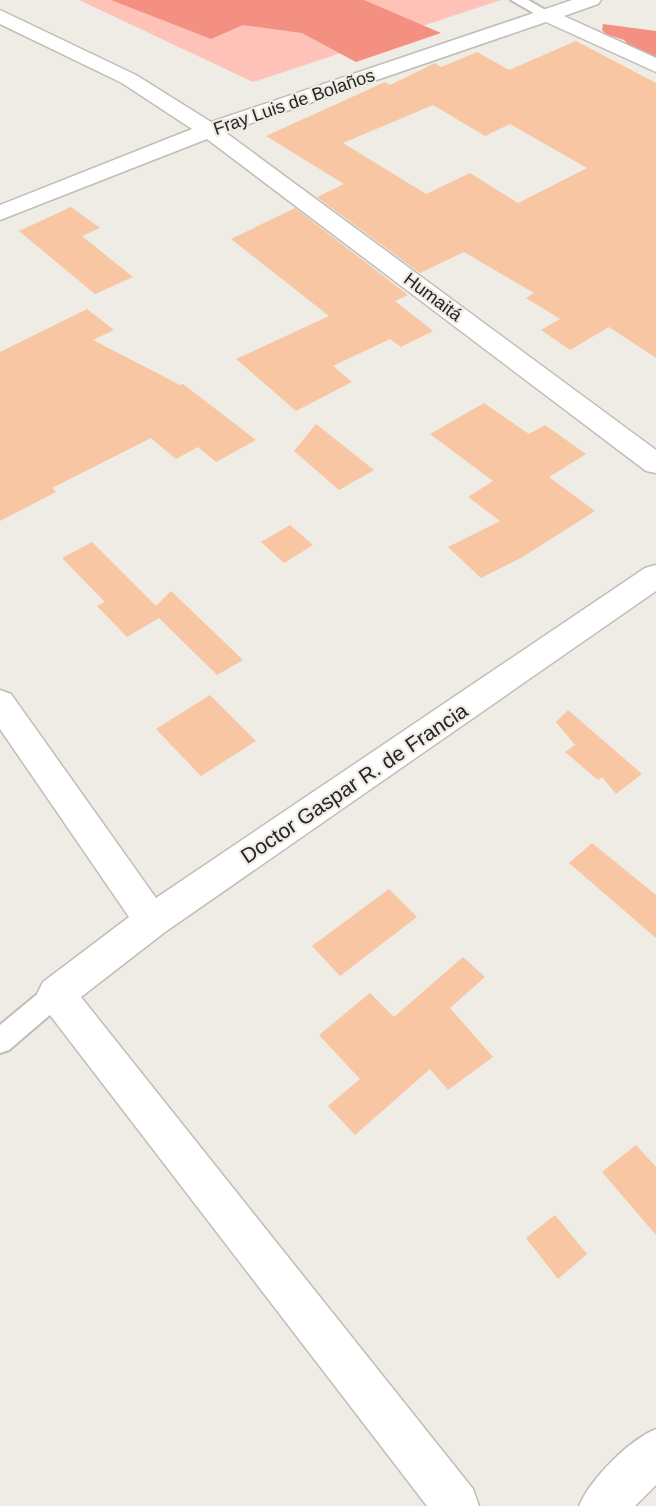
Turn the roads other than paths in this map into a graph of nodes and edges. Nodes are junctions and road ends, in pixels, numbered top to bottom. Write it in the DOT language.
graph roads {
  1 [pos="518,0"];
  2 [pos="591,0"];
  3 [pos="0,16"];
  4 [pos="549,16"];
  5 [pos="656,66"];
  6 [pos="209,130"];
  7 [pos="0,213"];
  8 [pos="656,464"];
  9 [pos="656,576"];
  10 [pos="0,703"];
  11 [pos="152,921"];
  12 [pos="56,994"];
  13 [pos="0,1041"];
  14 [pos="656,1452"];
  15 [pos="456,1506"];
  16 [pos="602,1506"];
  1 -- 4 [label="lane"];
  2 -- 4 [label="street, Fray Luis de Bolaños"];
  3 -- 6 [label="street, Humaitá"];
  4 -- 5 [label="street"];
  4 -- 6 [label="street, Fray Luis de Bolaños"];
  6 -- 7 [label="street, Fray Luis de Bolaños"];
  6 -- 8 [label="street, Humaitá"];
  9 -- 11 [label="street, Doctor Gaspar R. de Francia"];
  10 -- 11 [label="street"];
  11 -- 12 [label="street, Doctor Gaspar R. de Francia"];
  12 -- 13 [label="lane"];
  12 -- 15 [label="street"];
  14 -- 16 [label="street"];
}
